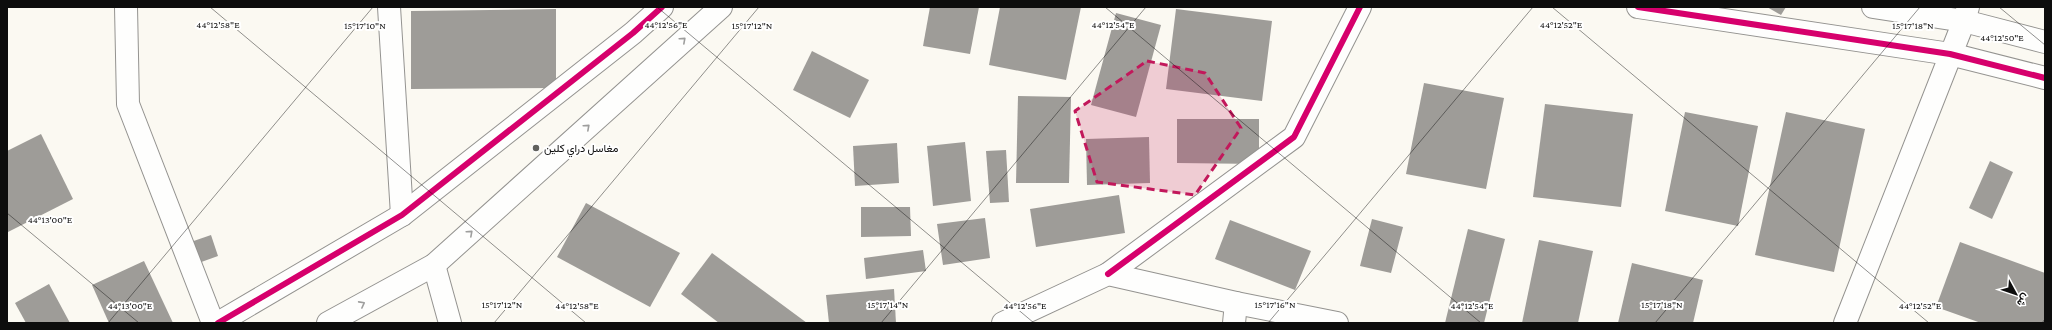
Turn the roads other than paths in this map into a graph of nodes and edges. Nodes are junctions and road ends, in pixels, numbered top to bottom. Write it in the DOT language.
graph roads {
  1 [pos="126,7"];
  2 [pos="389,7"];
  3 [pos="662,7"];
  4 [pos="721,7"];
  5 [pos="1360,7"];
  6 [pos="1638,7"];
  7 [pos="1873,7"];
  8 [pos="1966,14"];
  9 [pos="2045,42"];
  10 [pos="1950,54"];
  11 [pos="2045,78"];
  12 [pos="402,215"];
  13 [pos="434,265"];
  14 [pos="1108,274"];
  15 [pos="1235,313"];
  16 [pos="213,323"];
  17 [pos="218,323"];
  18 [pos="328,323"];
  19 [pos="450,323"];
  20 [pos="1003,323"];
  21 [pos="1337,323"];
  22 [pos="1845,323"];
  1 -- 16 [label="street"];
  2 -- 12 [label="street"];
  3 -- 12 [label="street"];
  13 -- 4 [label="street, one-way"];
  5 -- 14 [label="street"];
  6 -- 10 [label="street"];
  7 -- 8 [label="street"];
  8 -- 9 [label="street"];
  8 -- 10 [label="street"];
  10 -- 11 [label="street"];
  10 -- 22 [label="street"];
  12 -- 17 [label="street"];
  18 -- 13 [label="street, one-way"];
  13 -- 19 [label="street"];
  14 -- 15 [label="street"];
  14 -- 20 [label="street"];
  15 -- 21 [label="street"];
}
